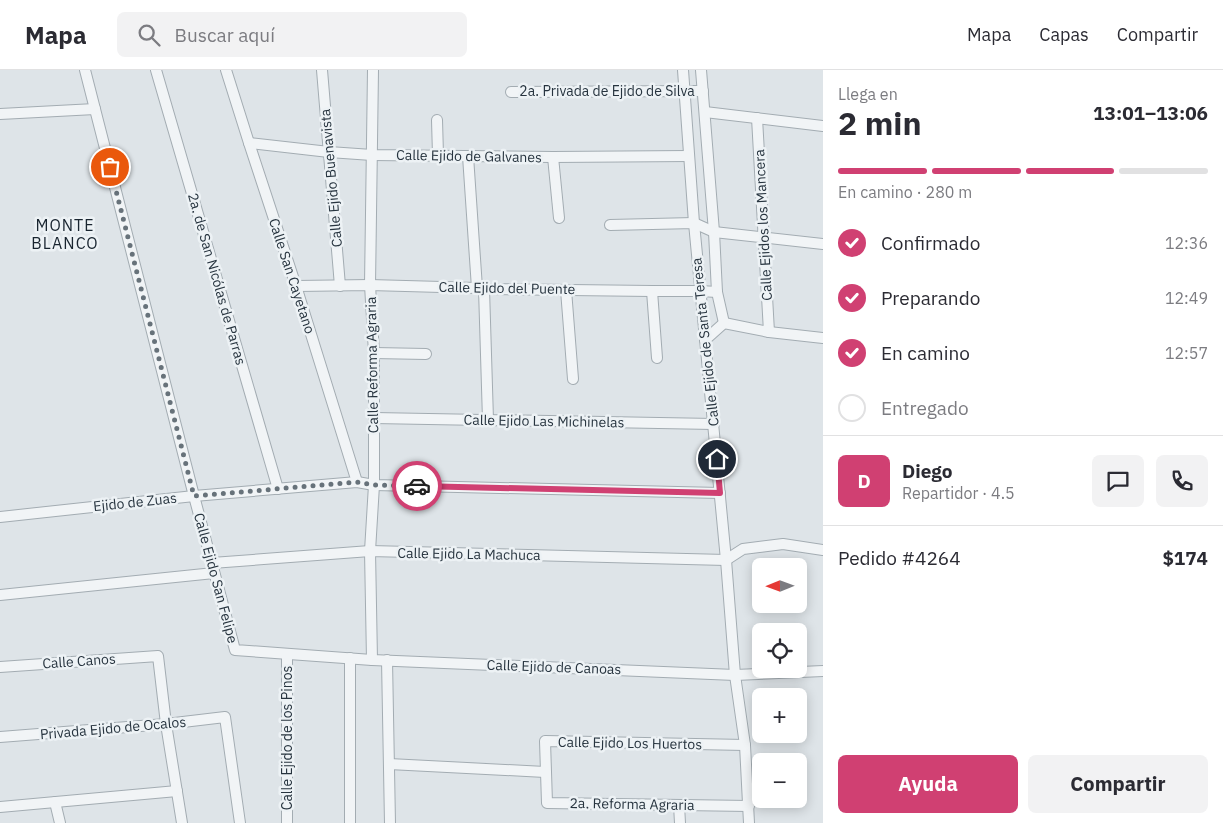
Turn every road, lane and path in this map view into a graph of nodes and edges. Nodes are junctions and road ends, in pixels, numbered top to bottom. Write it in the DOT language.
graph roads {
  1 [pos="86,70"];
  2 [pos="156,70"];
  3 [pos="226,70"];
  4 [pos="322,70"];
  5 [pos="373,70"];
  6 [pos="683,70"];
  7 [pos="701,70"];
  8 [pos="684,91"];
  9 [pos="703,91"];
  10 [pos="511,92"];
  11 [pos="95,109"];
  12 [pos="705,112"];
  13 [pos="0,114"];
  14 [pos="757,118"];
  15 [pos="437,120"];
  16 [pos="823,126"];
  17 [pos="249,143"];
  18 [pos="329,152"];
  19 [pos="372,155"];
  20 [pos="438,155"];
  21 [pos="468,156"];
  22 [pos="689,156"];
  23 [pos="553,157"];
  24 [pos="559,218"];
  25 [pos="694,223"];
  26 [pos="610,225"];
  27 [pos="714,232"];
  28 [pos="763,238"];
  29 [pos="823,244"];
  30 [pos="370,285"];
  31 [pos="296,286"];
  32 [pos="340,286"];
  33 [pos="480,288"];
  34 [pos="566,290"];
  35 [pos="700,291"];
  36 [pos="652,292"];
  37 [pos="717,292"];
  38 [pos="724,323"];
  39 [pos="769,332"];
  40 [pos="823,338"];
  41 [pos="704,340"];
  42 [pos="374,353"];
  43 [pos="426,354"];
  44 [pos="658,358"];
  45 [pos="573,379"];
  46 [pos="374,418"];
  47 [pos="488,420"];
  48 [pos="714,424"];
  49 [pos="357,482"];
  50 [pos="374,485"];
  51 [pos="278,489"];
  52 [pos="720,493"];
  53 [pos="194,496"];
  54 [pos="0,517"];
  55 [pos="823,550"];
  56 [pos="370,551"];
  57 [pos="726,560"];
  58 [pos="213,568"];
  59 [pos="0,596"];
  60 [pos="235,650"];
  61 [pos="287,654"];
  62 [pos="350,658"];
  63 [pos="372,660"];
  64 [pos="387,660"];
  65 [pos="0,667"];
  66 [pos="823,671"];
  67 [pos="735,675"];
  68 [pos="166,724"];
  69 [pos="0,737"];
  70 [pos="745,744"];
  71 [pos="389,764"];
  72 [pos="545,772"];
  73 [pos="177,791"];
  74 [pos="55,802"];
  75 [pos="679,805"];
  76 [pos="749,806"];
  77 [pos="0,807"];
  78 [pos="60,823"];
  79 [pos="182,823"];
  80 [pos="240,823"];
  81 [pos="287,823"];
  82 [pos="350,823"];
  83 [pos="390,823"];
  84 [pos="680,823"];
  85 [pos="750,823"];
  1 -- 11 [label="street, Calle Ejido San Felipe"];
  2 -- 51 [label="street, 2a. de San Nicólas de Parras"];
  3 -- 17 [label="street, Calle San Cayetano"];
  4 -- 18 [label="street, Calle Ejido Buenavista"];
  5 -- 19 [label="street, Calle Reforma Agraria"];
  6 -- 8 [label="street, Calle Ejido de Santa Teresa"];
  7 -- 9 [label="street, Calle Ejido de Santa Teresa"];
  8 -- 9 [label="street, 2a. Privada de Ejido de Silva"];
  8 -- 10 [label="street, 2a. Privada de Ejido de Silva"];
  8 -- 22 [label="street, Calle Ejido de Santa Teresa"];
  9 -- 12 [label="street, Calle Ejido de Santa Teresa"];
  11 -- 13 [label="street"];
  11 -- 53 [label="street, Calle Ejido San Felipe"];
  12 -- 14 [label="street"];
  12 -- 27 [label="street, Calle Ejido de Santa Teresa"];
  14 -- 16 [label="street"];
  14 -- 28 [label="street, Calle Ejidos los Mancera"];
  15 -- 20 [label="street"];
  17 -- 18 [label="street, Calle Ejido de Galvanes"];
  17 -- 31 [label="street, Calle San Cayetano"];
  18 -- 19 [label="street, Calle Ejido de Galvanes"];
  18 -- 32 [label="street, Calle Ejido Buenavista"];
  19 -- 20 [label="street, Calle Ejido de Galvanes"];
  19 -- 30 [label="street, Calle Reforma Agraria"];
  20 -- 21 [label="street, Calle Ejido de Galvanes"];
  21 -- 23 [label="street, Calle Ejido de Galvanes"];
  21 -- 33 [label="street"];
  22 -- 23 [label="street, Calle Ejido de Galvanes"];
  22 -- 25 [label="street, Calle Ejido de Santa Teresa"];
  23 -- 24 [label="street"];
  25 -- 26 [label="street"];
  25 -- 27 [label="street"];
  25 -- 35 [label="street, Calle Ejido de Santa Teresa"];
  27 -- 28 [label="street"];
  27 -- 37 [label="street, Calle Ejido de Santa Teresa"];
  28 -- 29 [label="street"];
  28 -- 39 [label="street, Calle Ejidos los Mancera"];
  30 -- 32 [label="street, Calle Ejido del Puente"];
  30 -- 33 [label="street, Calle Ejido del Puente"];
  30 -- 42 [label="street, Calle Reforma Agraria"];
  31 -- 32 [label="street, Calle Ejido del Puente"];
  31 -- 49 [label="street, Calle San Cayetano"];
  33 -- 34 [label="street, Calle Ejido del Puente"];
  33 -- 47 [label="street"];
  34 -- 36 [label="street, Calle Ejido del Puente"];
  34 -- 45 [label="street"];
  35 -- 36 [label="street, Calle Ejido del Puente"];
  35 -- 37 [label="street, Calle Ejido del Puente"];
  35 -- 41 [label="street, Calle Ejido de Santa Teresa"];
  36 -- 44 [label="street"];
  37 -- 38 [label="street, Calle Ejido de Santa Teresa"];
  38 -- 39 [label="street"];
  38 -- 41 [label="street"];
  39 -- 40 [label="street"];
  41 -- 48 [label="street, Calle Ejido de Santa Teresa"];
  42 -- 43 [label="street"];
  42 -- 46 [label="street, Calle Reforma Agraria"];
  46 -- 47 [label="street, Calle Ejido Las Michinelas"];
  46 -- 50 [label="street, Calle Reforma Agraria"];
  47 -- 48 [label="street, Calle Ejido Las Michinelas"];
  48 -- 52 [label="street, Calle Ejido de Santa Teresa"];
  49 -- 50 [label="street, Ejido de Zuas"];
  49 -- 51 [label="street, Ejido de Zuas"];
  50 -- 52 [label="street, Ejido de Zuas"];
  50 -- 56 [label="street, Calle Reforma Agraria"];
  51 -- 53 [label="street, Ejido de Zuas"];
  52 -- 57 [label="street, Calle Ejido de Santa Teresa"];
  53 -- 54 [label="street, Ejido de Zuas"];
  53 -- 58 [label="street, Calle Ejido San Felipe"];
  55 -- 57 [label="street"];
  56 -- 57 [label="street, Calle Ejido La Machuca"];
  56 -- 58 [label="street, Calle Ejido La Machuca"];
  56 -- 63 [label="street, Calle Reforma Agraria"];
  57 -- 67 [label="street, Calle Ejido de Santa Teresa"];
  58 -- 59 [label="street, Calle Ejido La Machuca"];
  58 -- 60 [label="street, Calle Ejido San Felipe"];
  60 -- 61 [label="street, Calle Ejido de Canoas"];
  61 -- 62 [label="street, Calle Ejido de Canoas"];
  61 -- 81 [label="street, Calle Ejido de los Pinos"];
  62 -- 63 [label="street, Calle Ejido de Canoas"];
  62 -- 82 [label="street"];
  63 -- 64 [label="street, Calle Ejido de Canoas"];
  64 -- 67 [label="street, Calle Ejido de Canoas"];
  64 -- 71 [label="street"];
  65 -- 68 [label="street, Calle Canos"];
  66 -- 67 [label="street, Calle Ejido de Canoas"];
  67 -- 70 [label="street, Calle Ejido de Santa Teresa"];
  68 -- 69 [label="street, Privada Ejido de Ocalos"];
  68 -- 73 [label="street"];
  68 -- 80 [label="street, Privada Ejido de Ocalos"];
  70 -- 72 [label="street, Calle Ejido Los Huertos"];
  70 -- 76 [label="street, Calle Ejido de Santa Teresa"];
  71 -- 72 [label="street"];
  71 -- 83 [label="street"];
  72 -- 75 [label="street, 2a. Reforma Agraria"];
  73 -- 74 [label="street"];
  73 -- 79 [label="street"];
  74 -- 77 [label="street"];
  74 -- 78 [label="street"];
  75 -- 76 [label="street, 2a. Reforma Agraria"];
  75 -- 84 [label="street"];
  76 -- 85 [label="street, Calle Ejido de Santa Teresa"];
}
